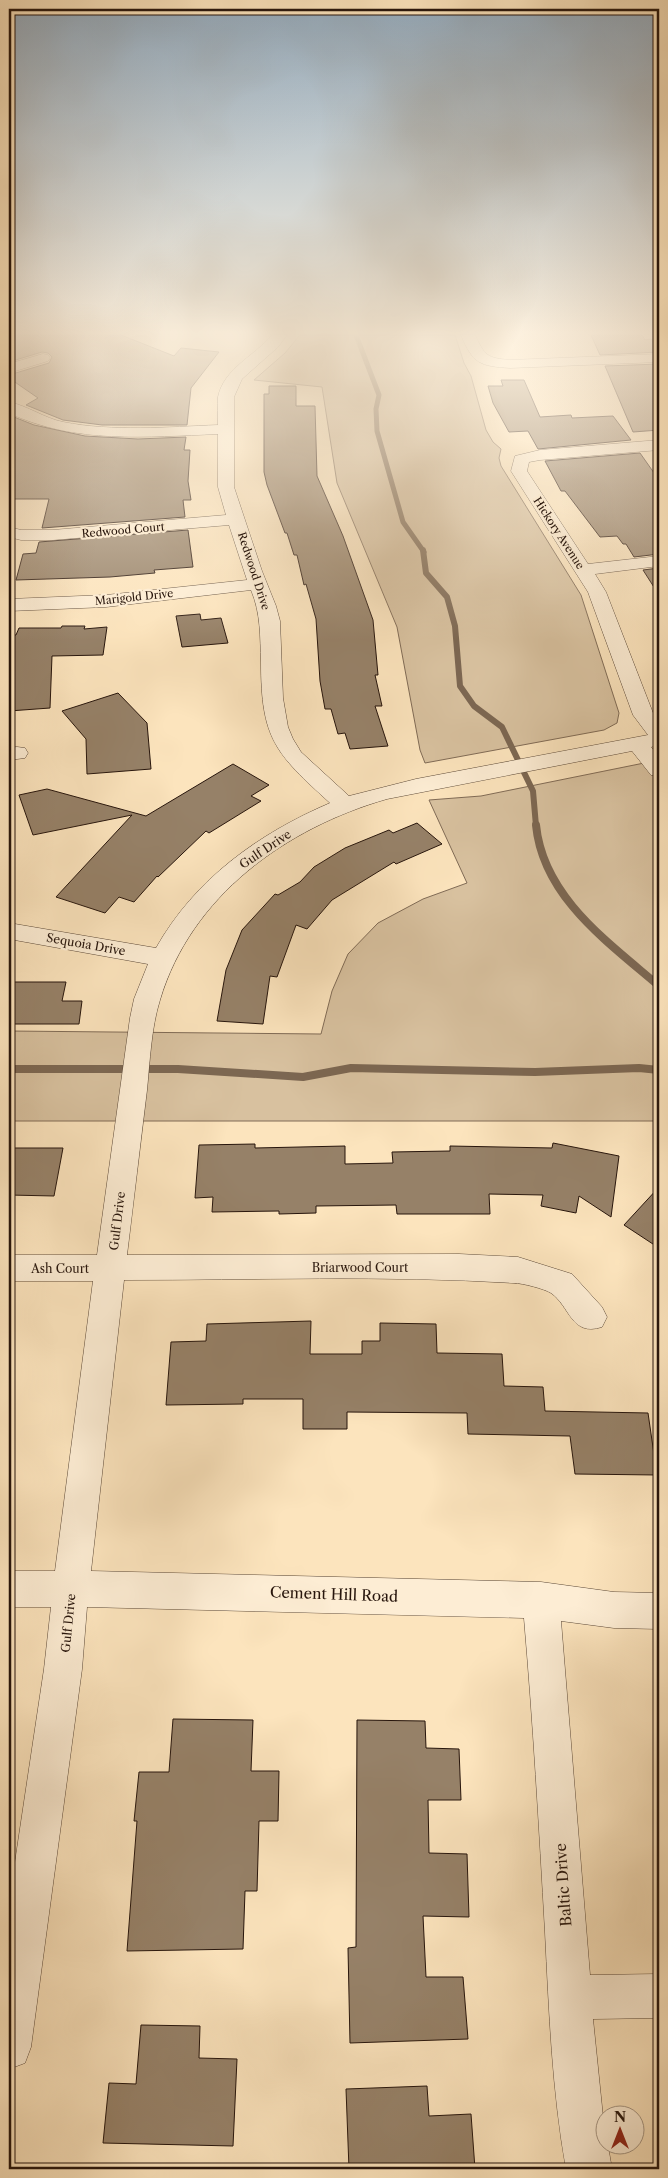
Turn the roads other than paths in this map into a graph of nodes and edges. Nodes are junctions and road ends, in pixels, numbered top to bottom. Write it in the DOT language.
graph roads {
  1 [pos="226,437"];
  2 [pos="659,445"];
  3 [pos="237,519"];
  4 [pos="9,532"];
  5 [pos="659,561"];
  6 [pos="583,570"];
  7 [pos="258,584"];
  8 [pos="9,605"];
  9 [pos="659,734"];
  10 [pos="659,739"];
  11 [pos="637,743"];
  12 [pos="659,770"];
  13 [pos="345,805"];
  14 [pos="9,931"];
  15 [pos="163,958"];
  16 [pos="9,1268"];
  17 [pos="111,1268"];
  18 [pos="591,1317"];
  19 [pos="9,1589"];
  20 [pos="71,1589"];
  21 [pos="541,1600"];
  22 [pos="659,1611"];
  23 [pos="659,1996"];
  24 [pos="570,1997"];
  25 [pos="9,2048"];
  26 [pos="589,2169"];
  1 -- 3 [label="street, Redwood Drive"];
  2 -- 6 [label="street, Hickory Avenue"];
  3 -- 4 [label="street, Redwood Court"];
  3 -- 7 [label="street, Redwood Drive"];
  5 -- 6 [label="street"];
  6 -- 9 [label="street, Hickory Avenue"];
  7 -- 8 [label="street, Marigold Drive"];
  7 -- 13 [label="street, Redwood Drive"];
  10 -- 11 [label="street, Gulf Drive"];
  11 -- 12 [label="street"];
  11 -- 13 [label="street, Gulf Drive"];
  13 -- 15 [label="street, Gulf Drive"];
  14 -- 15 [label="street, Sequoia Drive"];
  15 -- 17 [label="street, Gulf Drive"];
  16 -- 17 [label="street, Ash Court"];
  17 -- 18 [label="street, Briarwood Court"];
  17 -- 20 [label="street, Gulf Drive"];
  19 -- 20 [label="street, Cement Hill Road"];
  20 -- 21 [label="street, Cement Hill Road"];
  20 -- 25 [label="street, Gulf Drive"];
  21 -- 22 [label="street, Cement Hill Road"];
  21 -- 24 [label="street, Baltic Drive"];
  23 -- 24 [label="street"];
  24 -- 26 [label="street, Baltic Drive"];
}
